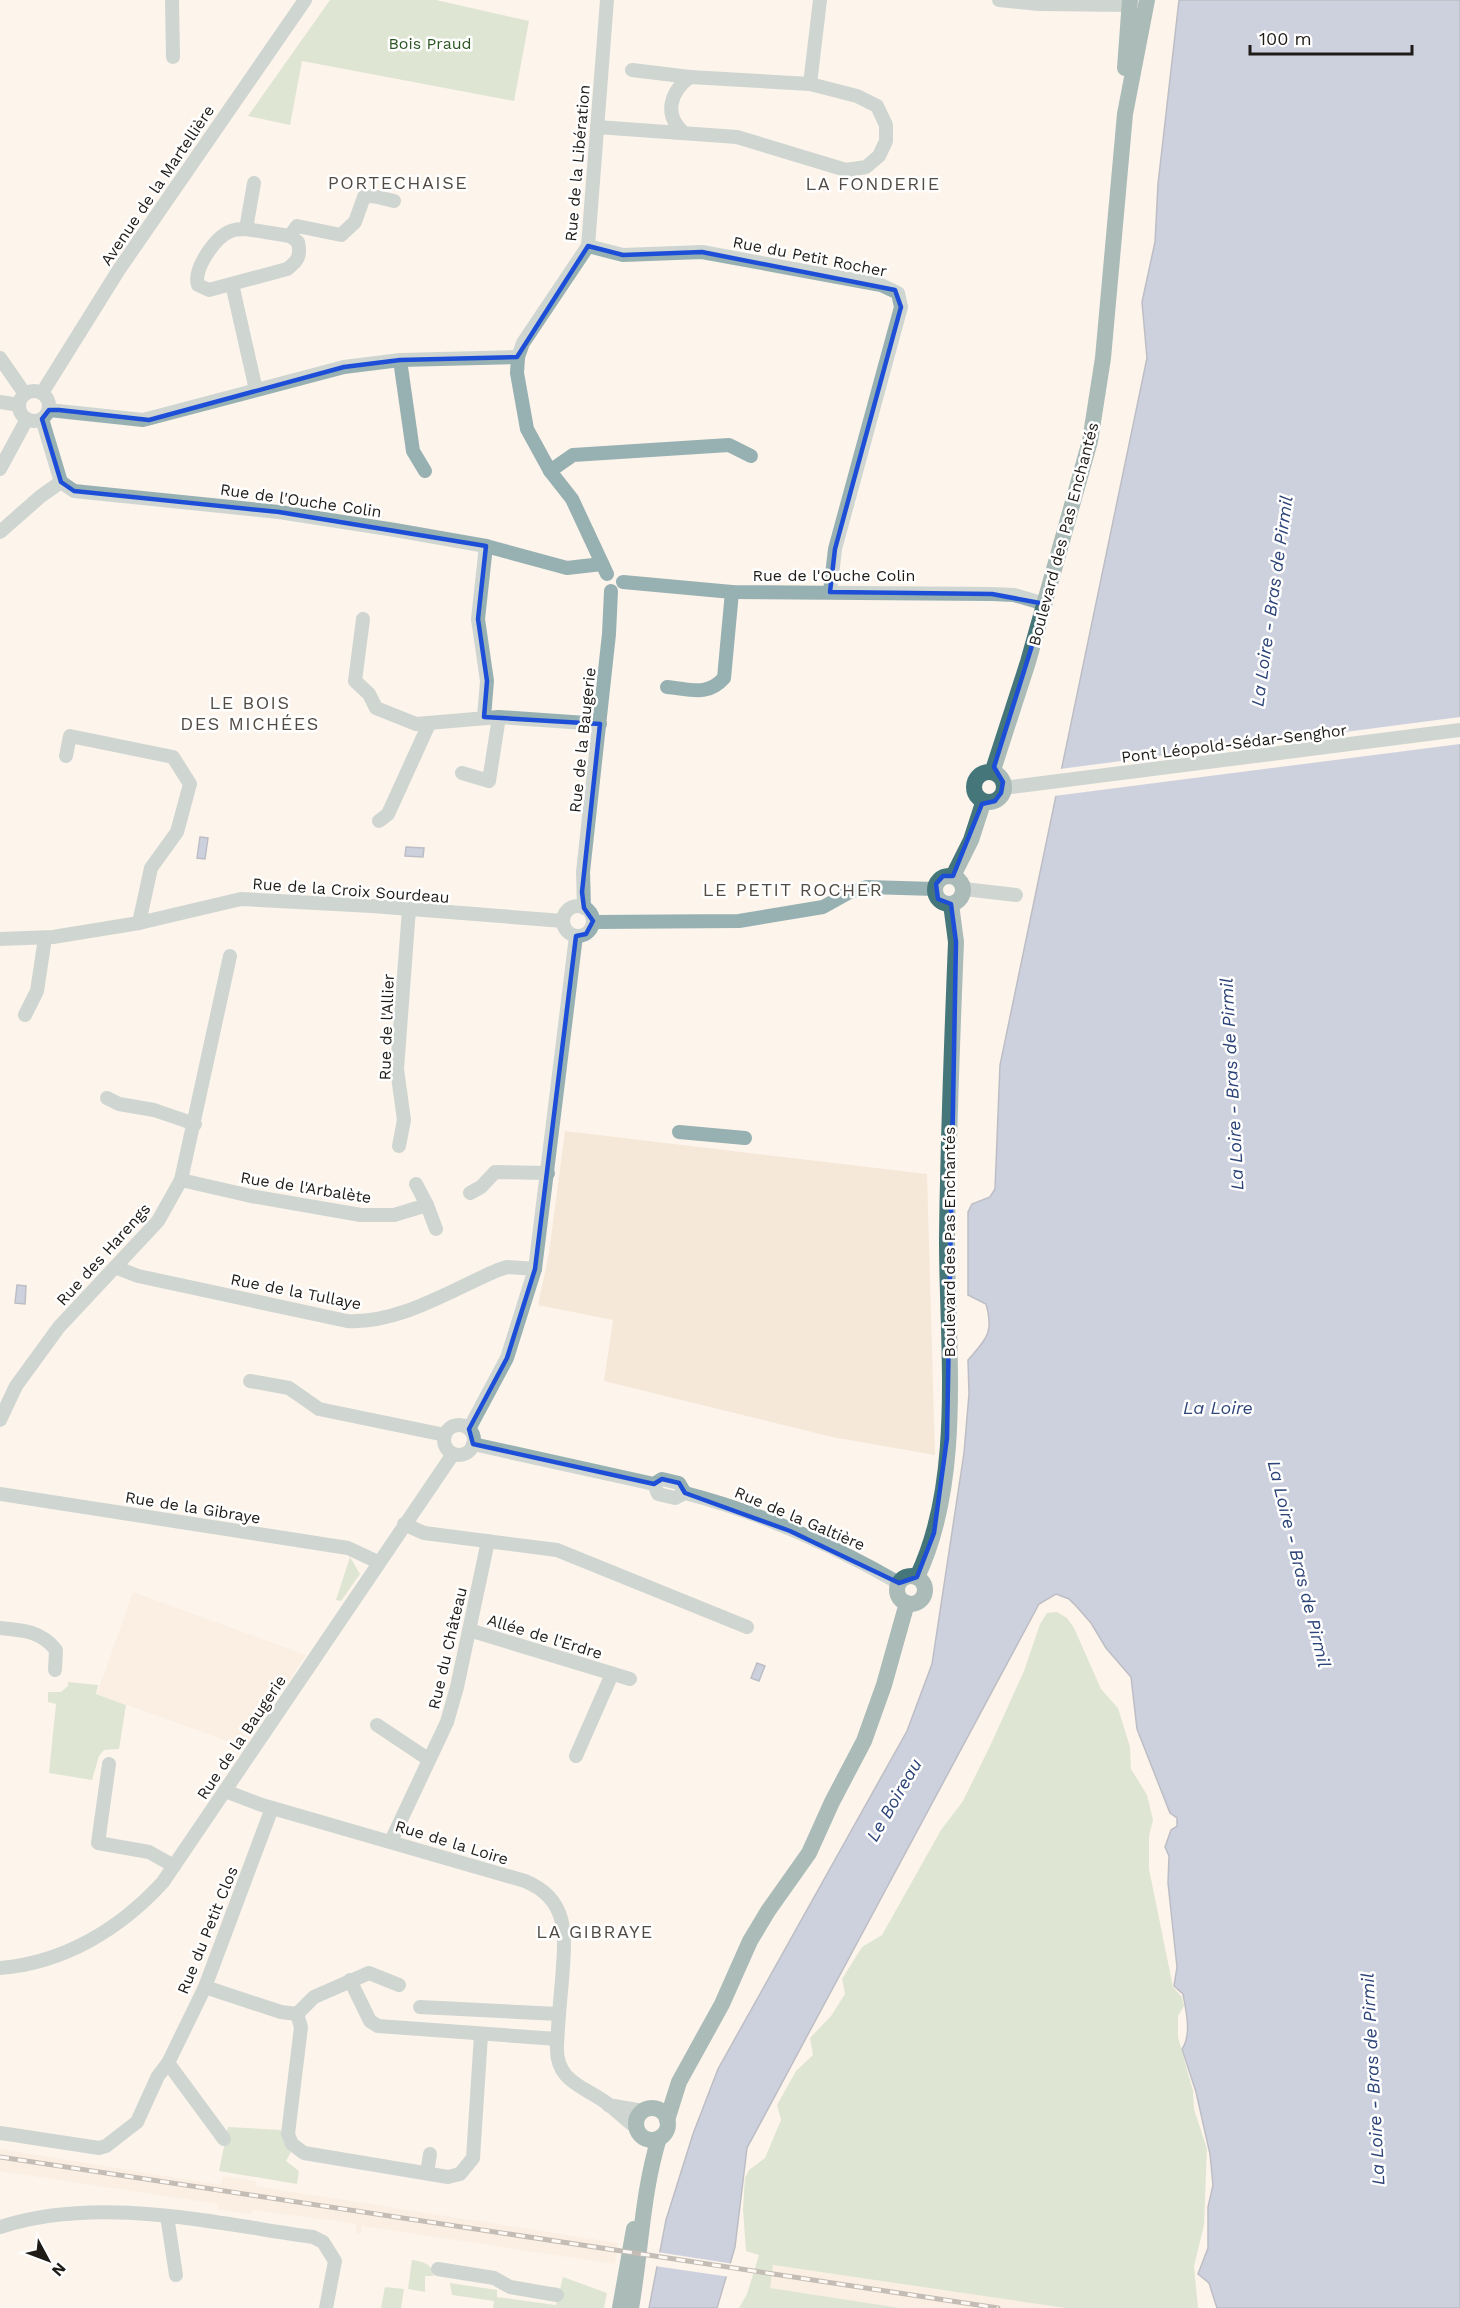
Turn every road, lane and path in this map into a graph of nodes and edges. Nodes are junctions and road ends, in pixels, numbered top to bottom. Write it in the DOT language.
graph roads {
  1 [pos="172,0"];
  2 [pos="305,0"];
  3 [pos="607,0"];
  4 [pos="820,0"];
  5 [pos="999,0"];
  6 [pos="1147,0"];
  7 [pos="1131,2"];
  8 [pos="173,57"];
  9 [pos="632,70"];
  10 [pos="690,77"];
  11 [pos="810,84"];
  12 [pos="1125,114"];
  13 [pos="597,127"];
  14 [pos="684,133"];
  15 [pos="254,183"];
  16 [pos="394,201"];
  17 [pos="246,229"];
  18 [pos="290,236"];
  19 [pos="588,246"];
  20 [pos="232,284"];
  21 [pos="518,357"];
  22 [pos="0,358"];
  23 [pos="400,360"];
  24 [pos="256,390"];
  25 [pos="42,393"];
  26 [pos="22,399"];
  27 [pos="0,402"];
  28 [pos="46,414"];
  29 [pos="27,419"];
  30 [pos="751,456"];
  31 [pos="0,469"];
  32 [pos="425,471"];
  33 [pos="550,471"];
  34 [pos="61,482"];
  35 [pos="0,532"];
  36 [pos="486,546"];
  37 [pos="604,569"];
  38 [pos="623,582"];
  39 [pos="611,591"];
  40 [pos="732,592"];
  41 [pos="831,592"];
  42 [pos="1045,604"];
  43 [pos="363,619"];
  44 [pos="667,687"];
  45 [pos="484,717"];
  46 [pos="499,717"];
  47 [pos="429,724"];
  48 [pos="600,724"];
  49 [pos="1460,730"];
  50 [pos="66,756"];
  51 [pos="993,770"];
  52 [pos="462,773"];
  53 [pos="1008,788"];
  54 [pos="983,803"];
  55 [pos="379,821"];
  56 [pos="958,883"];
  57 [pos="935,889"];
  58 [pos="1016,895"];
  59 [pos="951,904"];
  60 [pos="580,907"];
  61 [pos="409,909"];
  62 [pos="563,921"];
  63 [pos="593,922"];
  64 [pos="139,923"];
  65 [pos="576,936"];
  66 [pos="45,938"];
  67 [pos="0,939"];
  68 [pos="230,956"];
  69 [pos="25,1015"];
  70 [pos="107,1098"];
  71 [pos="195,1124"];
  72 [pos="679,1132"];
  73 [pos="745,1137"];
  74 [pos="399,1146"];
  75 [pos="548,1173"];
  76 [pos="181,1180"];
  77 [pos="416,1184"];
  78 [pos="470,1193"];
  79 [pos="427,1205"];
  80 [pos="436,1229"];
  81 [pos="115,1267"];
  82 [pos="535,1269"];
  83 [pos="250,1381"];
  84 [pos="0,1420"];
  85 [pos="469,1429"];
  86 [pos="445,1435"];
  87 [pos="474,1444"];
  88 [pos="453,1454"];
  89 [pos="0,1494"];
  90 [pos="404,1524"];
  91 [pos="488,1541"];
  92 [pos="378,1562"];
  93 [pos="917,1577"];
  94 [pos="899,1583"];
  95 [pos="907,1603"];
  96 [pos="747,1627"];
  97 [pos="0,1628"];
  98 [pos="469,1630"];
  99 [pos="55,1670"];
  100 [pos="612,1674"];
  101 [pos="630,1679"];
  102 [pos="377,1725"];
  103 [pos="576,1756"];
  104 [pos="428,1759"];
  105 [pos="109,1764"];
  106 [pos="225,1791"];
  107 [pos="272,1808"];
  108 [pos="391,1841"];
  109 [pos="174,1866"];
  110 [pos="0,1968"];
  111 [pos="350,1980"];
  112 [pos="399,1985"];
  113 [pos="205,1987"];
  114 [pos="420,2007"];
  115 [pos="297,2014"];
  116 [pos="559,2014"];
  117 [pos="481,2035"];
  118 [pos="557,2039"];
  119 [pos="168,2063"];
  120 [pos="679,2082"];
  121 [pos="608,2104"];
  122 [pos="648,2110"];
  123 [pos="668,2120"];
  124 [pos="0,2133"];
  125 [pos="646,2134"];
  126 [pos="224,2139"];
  127 [pos="430,2154"];
  128 [pos="427,2173"];
  129 [pos="644,2203"];
  130 [pos="167,2216"];
  131 [pos="0,2227"];
  132 [pos="438,2269"];
  133 [pos="177,2275"];
  134 [pos="557,2295"];
  135 [pos="326,2308"];
  136 [pos="620,2308"];
  137 [pos="631,2308"];
  1 -- 8 [label="street"];
  2 -- 25 [label="street, Avenue de la Martellière"];
  3 -- 13 [label="street, Rue de la Libération"];
  4 -- 11 [label="street"];
  5 -- 7 [label="street"];
  6 -- 12 [label="main road, Boulevard des Pas Enchantés"];
  7 -- 12 [label="main road, Boulevard des Pas Enchantés"];
  9 -- 10 [label="street"];
  10 -- 11 [label="street"];
  10 -- 14 [label="street"];
  11 -- 14 [label="street"];
  12 -- 42 [label="main road, Boulevard des Pas Enchantés"];
  13 -- 14 [label="street"];
  13 -- 19 [label="street, Rue de la Libération"];
  15 -- 17 [label="street"];
  16 -- 18 [label="street"];
  17 -- 18 [label="street"];
  17 -- 20 [label="street"];
  18 -- 20 [label="street"];
  19 -- 21 [label="street, Rue de la Libération"];
  19 -- 41 [label="street, Rue du Petit Rocher"];
  20 -- 24 [label="street"];
  21 -- 23 [label="street"];
  21 -- 33 [label="street"];
  22 -- 26 [label="street"];
  23 -- 24 [label="street"];
  23 -- 32 [label="street"];
  24 -- 28 [label="street"];
  25 -- 26 [label="street"];
  25 -- 28 [label="street"];
  26 -- 27 [label="street"];
  26 -- 29 [label="street"];
  28 -- 29 [label="street"];
  28 -- 34 [label="street"];
  29 -- 31 [label="street"];
  30 -- 33 [label="street"];
  33 -- 37 [label="street"];
  34 -- 35 [label="street"];
  34 -- 36 [label="street, Rue de l'Ouche Colin"];
  36 -- 37 [label="street, Rue de l'Ouche Colin"];
  36 -- 45 [label="street"];
  37 -- 38 [label="street"];
  37 -- 39 [label="street, Rue de la Baugerie"];
  38 -- 39 [label="street"];
  38 -- 40 [label="street, Rue de l'Ouche Colin"];
  39 -- 48 [label="street, Rue de la Baugerie"];
  40 -- 41 [label="street, Rue de l'Ouche Colin"];
  40 -- 44 [label="street"];
  41 -- 42 [label="street, Rue de l'Ouche Colin"];
  42 -- 51 [label="main road, Boulevard des Pas Enchantés"];
  43 -- 47 [label="street"];
  45 -- 46 [label="street"];
  45 -- 47 [label="street"];
  46 -- 48 [label="street"];
  46 -- 52 [label="street"];
  47 -- 55 [label="street"];
  48 -- 60 [label="street, Rue de la Baugerie"];
  49 -- 53 [label="street, Pont Léopold-Sédar-Senghor"];
  50 -- 64 [label="street"];
  51 -- 53 [label="main road"];
  51 -- 54 [label="main road"];
  53 -- 54 [label="main road"];
  54 -- 56 [label="main road"];
  56 -- 57 [label="main road"];
  56 -- 58 [label="street"];
  56 -- 59 [label="main road"];
  57 -- 59 [label="main road"];
  57 -- 63 [label="street"];
  59 -- 93 [label="main road, Boulevard des Pas Enchantés"];
  60 -- 62 [label="street"];
  60 -- 63 [label="street"];
  61 -- 62 [label="street, Rue de la Croix Sourdeau"];
  61 -- 64 [label="street, Rue de la Croix Sourdeau"];
  61 -- 74 [label="street, Rue de l'Allier"];
  62 -- 65 [label="street"];
  63 -- 65 [label="street"];
  64 -- 66 [label="street, Rue de la Croix Sourdeau"];
  65 -- 75 [label="street"];
  66 -- 67 [label="street, Rue de la Croix Sourdeau"];
  66 -- 69 [label="street"];
  68 -- 71 [label="street, Rue des Harengs"];
  70 -- 71 [label="street"];
  71 -- 76 [label="street, Rue des Harengs"];
  72 -- 73 [label="street"];
  75 -- 78 [label="street"];
  75 -- 82 [label="street"];
  76 -- 79 [label="street, Rue de l'Arbalète"];
  76 -- 81 [label="street, Rue des Harengs"];
  77 -- 79 [label="street"];
  79 -- 80 [label="street"];
  81 -- 82 [label="street, Rue de la Tullaye"];
  81 -- 84 [label="street, Rue des Harengs"];
  82 -- 85 [label="street"];
  83 -- 86 [label="street"];
  85 -- 86 [label="street"];
  85 -- 87 [label="street"];
  86 -- 88 [label="street"];
  87 -- 88 [label="street"];
  87 -- 94 [label="street, Rue de la Galtière"];
  88 -- 90 [label="street, Rue de la Baugerie"];
  89 -- 92 [label="street, Rue de la Gibraye"];
  90 -- 91 [label="street"];
  90 -- 92 [label="street, Rue de la Baugerie"];
  91 -- 96 [label="street"];
  91 -- 98 [label="street, Rue du Château"];
  92 -- 106 [label="street, Rue de la Baugerie"];
  93 -- 94 [label="main road"];
  93 -- 95 [label="main road"];
  94 -- 95 [label="main road"];
  95 -- 120 [label="main road"];
  97 -- 99 [label="street"];
  98 -- 100 [label="street, Allée de l'Erdre"];
  98 -- 104 [label="street, Rue du Château"];
  100 -- 101 [label="street, Allée de l'Erdre"];
  100 -- 103 [label="street, Allée de l'Erdre"];
  102 -- 104 [label="street"];
  104 -- 108 [label="street, Rue du Château"];
  105 -- 109 [label="street"];
  106 -- 107 [label="street, Rue de la Loire"];
  106 -- 109 [label="street, Rue de la Baugerie"];
  107 -- 108 [label="street, Rue de la Loire"];
  107 -- 113 [label="street, Rue du Petit Clos"];
  108 -- 116 [label="street, Rue de la Loire"];
  109 -- 110 [label="street, Rue de la Baugerie"];
  111 -- 112 [label="street"];
  111 -- 115 [label="street"];
  111 -- 117 [label="street"];
  113 -- 115 [label="street"];
  113 -- 119 [label="street, Rue du Petit Clos"];
  114 -- 116 [label="street"];
  115 -- 128 [label="street"];
  116 -- 118 [label="street, Rue de la Loire"];
  117 -- 118 [label="street"];
  117 -- 128 [label="street"];
  118 -- 121 [label="street, Rue de la Loire"];
  119 -- 124 [label="street, Rue du Petit Clos"];
  119 -- 126 [label="street"];
  120 -- 122 [label="main road"];
  120 -- 123 [label="main road"];
  121 -- 122 [label="street, Rue de la Loire"];
  121 -- 125 [label="street, Rue de la Loire"];
  122 -- 123 [label="main road"];
  122 -- 125 [label="main road"];
  123 -- 125 [label="main road"];
  125 -- 129 [label="main road"];
  127 -- 128 [label="street"];
  129 -- 136 [label="main road"];
  129 -- 137 [label="main road"];
  130 -- 131 [label="street"];
  130 -- 133 [label="street"];
  130 -- 135 [label="street"];
  132 -- 134 [label="street"];
}
